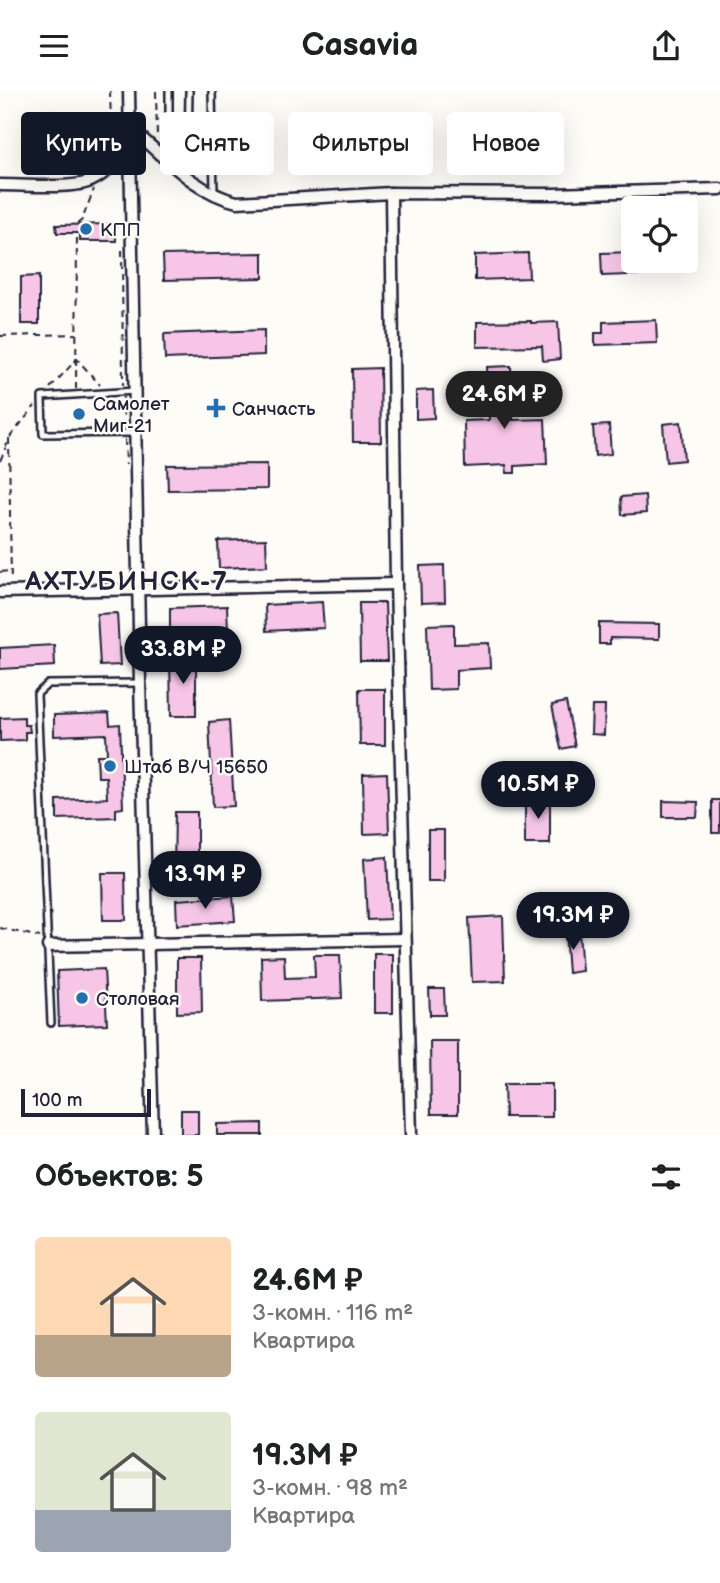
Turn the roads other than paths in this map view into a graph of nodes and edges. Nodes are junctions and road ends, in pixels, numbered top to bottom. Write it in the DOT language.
graph roads {
  1 [pos="129,91"];
  2 [pos="169,91"];
  3 [pos="189,91"];
  4 [pos="212,91"];
  5 [pos="130,112"];
  6 [pos="169,112"];
  7 [pos="189,112"];
  8 [pos="146,142"];
  9 [pos="160,155"];
  10 [pos="100,175"];
  11 [pos="132,175"];
  12 [pos="187,175"];
  13 [pos="0,185"];
  14 [pos="720,188"];
  15 [pos="391,193"];
  16 [pos="214,194"];
  17 [pos="135,391"];
  18 [pos="130,433"];
  19 [pos="396,584"];
  20 [pos="138,590"];
  21 [pos="0,592"];
  22 [pos="140,683"];
  23 [pos="404,939"];
  24 [pos="48,943"];
  25 [pos="149,944"];
  26 [pos="51,1023"];
  27 [pos="153,1135"];
  28 [pos="411,1135"];
  1 -- 5 [label="street"];
  2 -- 6 [label="lane"];
  3 -- 7 [label="lane"];
  4 -- 16 [label="lane"];
  8 -- 9 [label="street"];
  10 -- 13 [label="street"];
  11 -- 17 [label="street"];
  12 -- 16 [label="street"];
  14 -- 15 [label="street"];
  15 -- 16 [label="street"];
  15 -- 19 [label="street"];
  17 -- 18 [label="street"];
  17 -- 18 [label="lane"];
  18 -- 20 [label="street"];
  19 -- 20 [label="street"];
  19 -- 23 [label="street"];
  20 -- 21 [label="street"];
  20 -- 22 [label="street"];
  22 -- 24 [label="lane"];
  22 -- 25 [label="street"];
  23 -- 25 [label="street"];
  23 -- 28 [label="street"];
  24 -- 25 [label="street"];
  24 -- 26 [label="lane"];
  25 -- 27 [label="street"];
}
